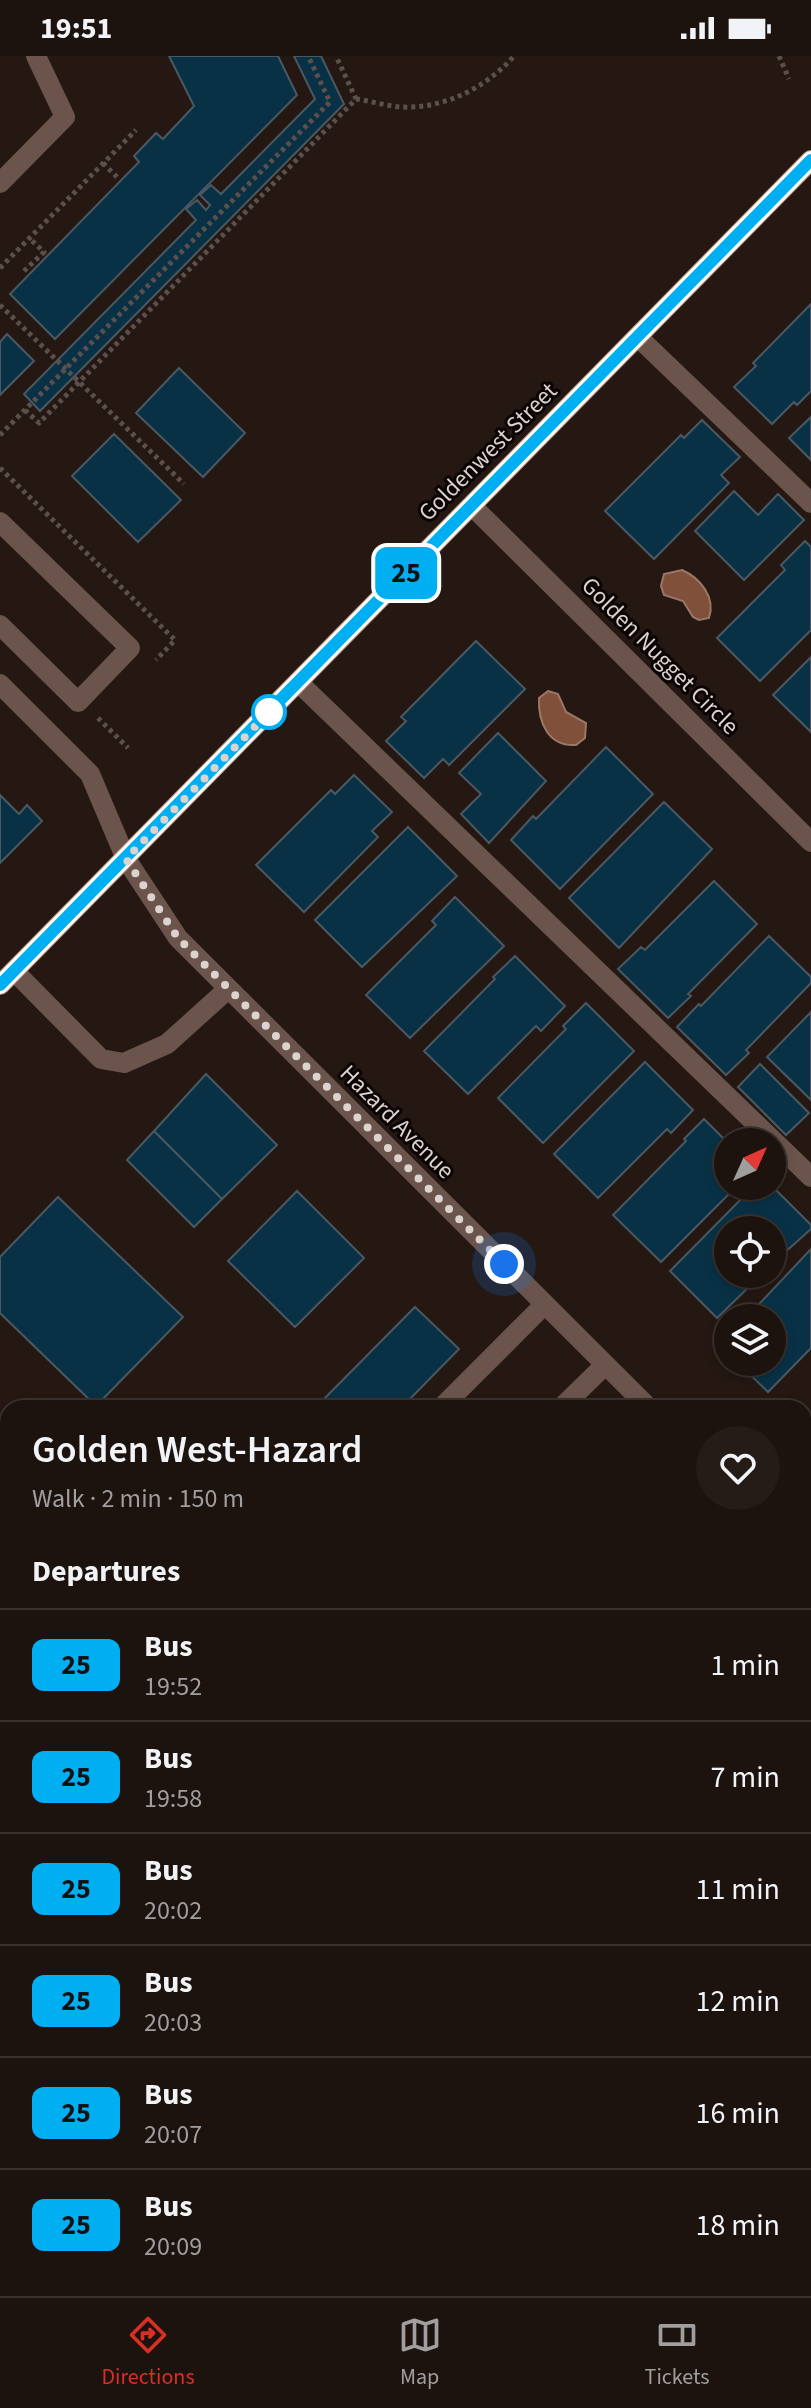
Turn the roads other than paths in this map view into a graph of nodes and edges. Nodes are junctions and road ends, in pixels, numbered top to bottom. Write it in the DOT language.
graph roads {
  1 [pos="36,56"];
  2 [pos="811,160"];
  3 [pos="0,183"];
  4 [pos="638,337"];
  5 [pos="811,503"];
  6 [pos="472,506"];
  7 [pos="0,522"];
  8 [pos="0,625"];
  9 [pos="298,682"];
  10 [pos="0,684"];
  11 [pos="811,842"];
  12 [pos="126,859"];
  13 [pos="7,978"];
  14 [pos="228,989"];
  15 [pos="811,1177"];
  16 [pos="545,1304"];
  17 [pos="605,1365"];
  18 [pos="449,1400"];
  19 [pos="569,1400"];
  20 [pos="641,1400"];
  1 -- 3 [label="street"];
  2 -- 4 [label="main road, Goldenwest Street"];
  4 -- 5 [label="street"];
  4 -- 6 [label="main road, Goldenwest Street"];
  6 -- 9 [label="main road, Goldenwest Street"];
  6 -- 11 [label="street, Golden Nugget Circle"];
  7 -- 8 [label="street"];
  9 -- 12 [label="main road, Goldenwest Street"];
  9 -- 15 [label="street"];
  10 -- 12 [label="street, Hazard Avenue"];
  12 -- 13 [label="main road, Goldenwest Street"];
  12 -- 14 [label="street, Hazard Avenue"];
  13 -- 14 [label="street"];
  14 -- 16 [label="street, Hazard Avenue"];
  16 -- 17 [label="street, Hazard Avenue"];
  16 -- 18 [label="street"];
  17 -- 19 [label="street"];
  17 -- 20 [label="street, Hazard Avenue"];
}
